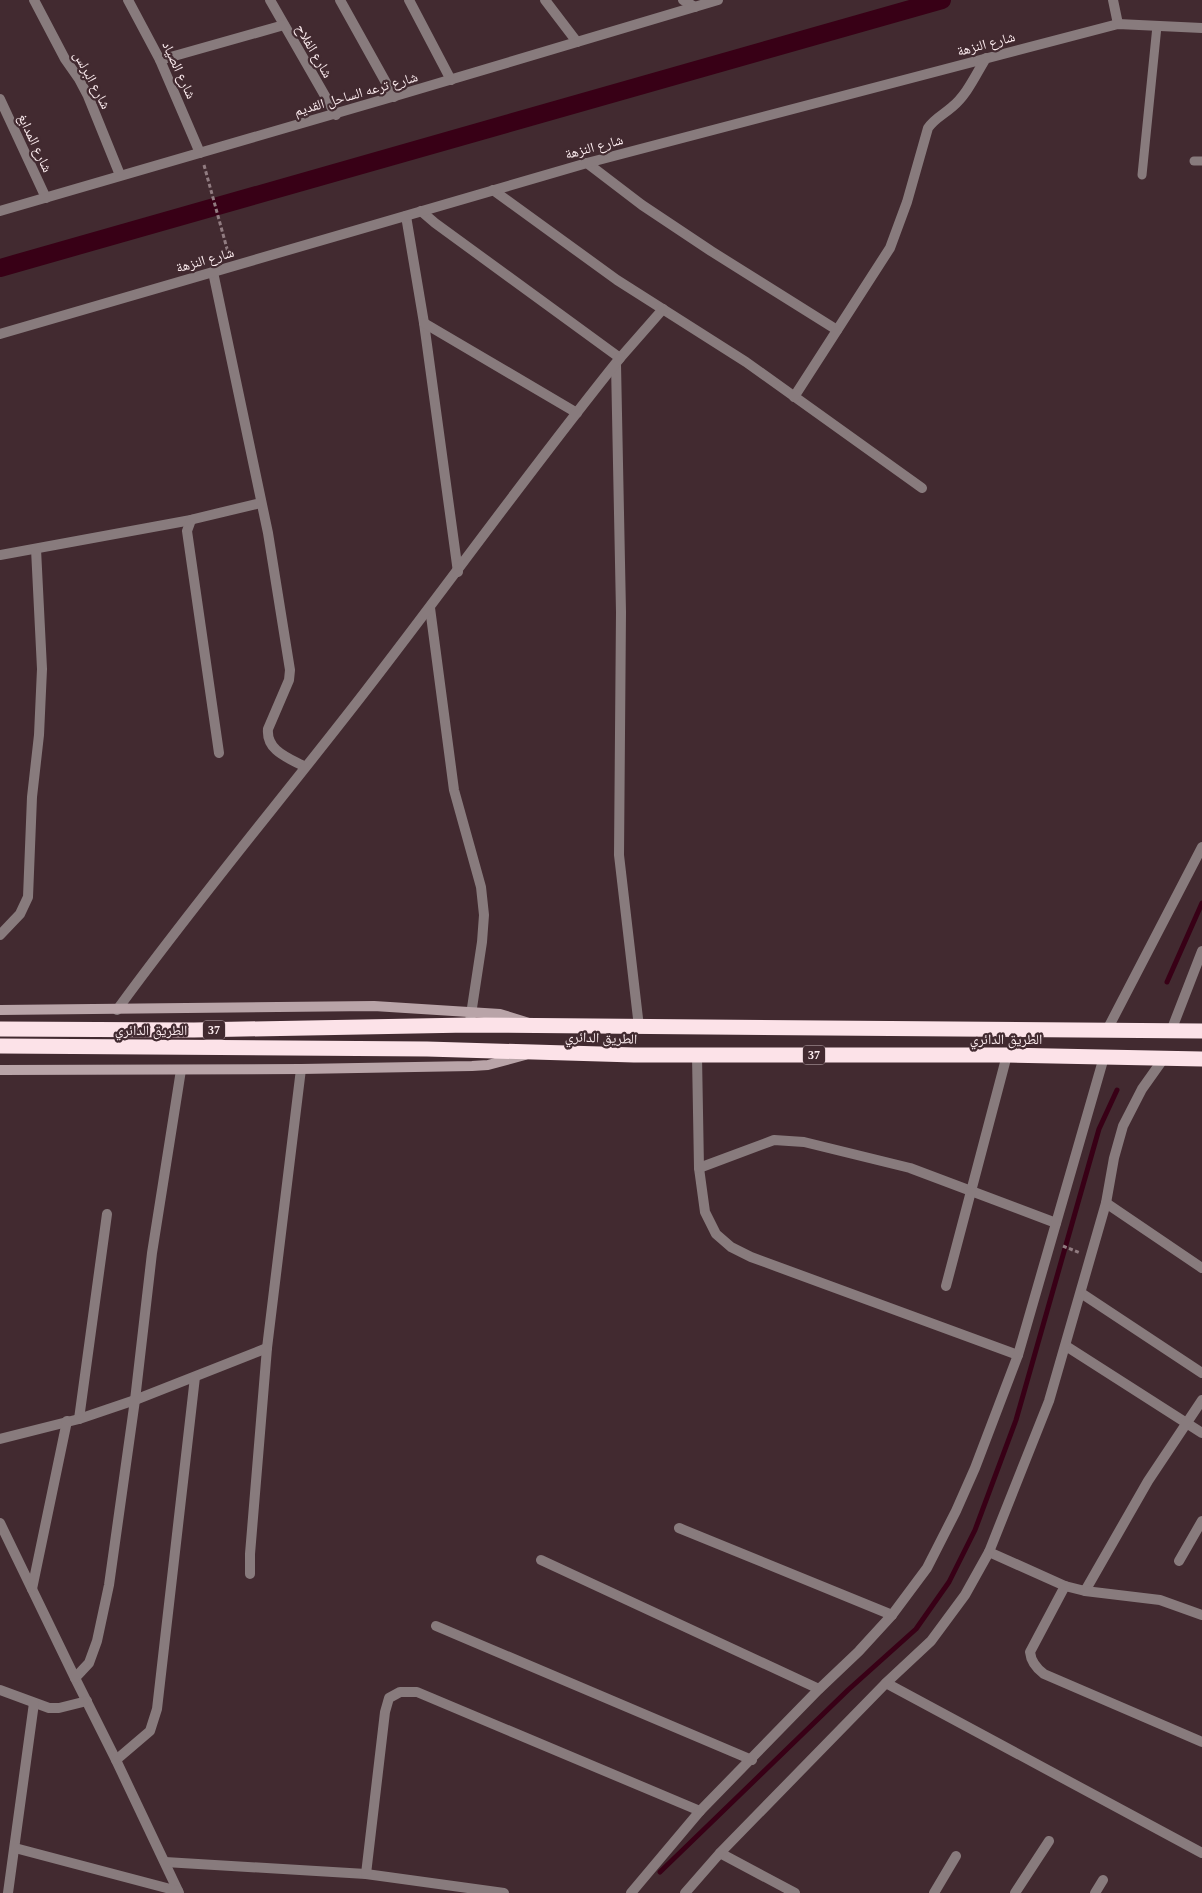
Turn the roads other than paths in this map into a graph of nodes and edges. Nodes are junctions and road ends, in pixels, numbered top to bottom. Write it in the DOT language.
graph roads {
  1 [pos="34,0"];
  2 [pos="128,0"];
  3 [pos="270,0"];
  4 [pos="340,0"];
  5 [pos="409,0"];
  6 [pos="544,0"];
  7 [pos="683,0"];
  8 [pos="718,0"];
  9 [pos="1113,0"];
  10 [pos="695,7"];
  11 [pos="1118,24"];
  12 [pos="284,25"];
  13 [pos="1157,26"];
  14 [pos="1202,28"];
  15 [pos="578,42"];
  16 [pos="986,58"];
  17 [pos="160,60"];
  18 [pos="451,80"];
  19 [pos="394,97"];
  20 [pos="0,99"];
  21 [pos="336,115"];
  22 [pos="200,153"];
  23 [pos="587,163"];
  24 [pos="120,175"];
  25 [pos="1142,176"];
  26 [pos="493,190"];
  27 [pos="46,198"];
  28 [pos="0,211"];
  29 [pos="421,211"];
  30 [pos="406,216"];
  31 [pos="213,272"];
  32 [pos="663,309"];
  33 [pos="424,323"];
  34 [pos="837,330"];
  35 [pos="0,334"];
  36 [pos="618,361"];
  37 [pos="794,397"];
  38 [pos="577,414"];
  39 [pos="922,488"];
  40 [pos="261,503"];
  41 [pos="191,520"];
  42 [pos="36,549"];
  43 [pos="0,555"];
  44 [pos="458,572"];
  45 [pos="430,608"];
  46 [pos="220,753"];
  47 [pos="305,767"];
  48 [pos="1202,847"];
  49 [pos="0,935"];
  50 [pos="1202,951"];
  51 [pos="0,1010"];
  52 [pos="117,1010"];
  53 [pos="470,1018"];
  54 [pos="639,1027"];
  55 [pos="0,1029"];
  56 [pos="1107,1030"];
  57 [pos="1171,1030"];
  58 [pos="1202,1031"];
  59 [pos="0,1046"];
  60 [pos="537,1052"];
  61 [pos="1007,1055"];
  62 [pos="697,1056"];
  63 [pos="1104,1057"];
  64 [pos="1164,1058"];
  65 [pos="1202,1058"];
  66 [pos="0,1070"];
  67 [pos="180,1070"];
  68 [pos="301,1070"];
  69 [pos="699,1168"];
  70 [pos="971,1191"];
  71 [pos="1106,1203"];
  72 [pos="107,1214"];
  73 [pos="1056,1222"];
  74 [pos="1202,1268"];
  75 [pos="946,1286"];
  76 [pos="1081,1293"];
  77 [pos="1066,1346"];
  78 [pos="267,1348"];
  79 [pos="1018,1355"];
  80 [pos="1202,1373"];
  81 [pos="195,1377"];
  82 [pos="135,1400"];
  83 [pos="1202,1400"];
  84 [pos="79,1419"];
  85 [pos="67,1422"];
  86 [pos="1187,1422"];
  87 [pos="1202,1433"];
  88 [pos="0,1439"];
  89 [pos="1202,1521"];
  90 [pos="0,1523"];
  91 [pos="679,1528"];
  92 [pos="989,1552"];
  93 [pos="541,1560"];
  94 [pos="1179,1560"];
  95 [pos="250,1574"];
  96 [pos="1065,1586"];
  97 [pos="32,1589"];
  98 [pos="1085,1591"];
  99 [pos="892,1615"];
  100 [pos="1202,1615"];
  101 [pos="436,1626"];
  102 [pos="75,1678"];
  103 [pos="886,1683"];
  104 [pos="819,1689"];
  105 [pos="0,1690"];
  106 [pos="87,1701"];
  107 [pos="34,1703"];
  108 [pos="1202,1742"];
  109 [pos="116,1760"];
  110 [pos="752,1760"];
  111 [pos="700,1811"];
  112 [pos="1049,1841"];
  113 [pos="15,1848"];
  114 [pos="720,1853"];
  115 [pos="1202,1853"];
  116 [pos="956,1856"];
  117 [pos="166,1862"];
  118 [pos="366,1874"];
  119 [pos="1103,1880"];
  120 [pos="178,1892"];
  121 [pos="8,1893"];
  122 [pos="504,1893"];
  123 [pos="631,1893"];
  124 [pos="685,1893"];
  125 [pos="795,1893"];
  126 [pos="934,1893"];
  127 [pos="1016,1893"];
  128 [pos="1095,1893"];
  1 -- 24 [label="street, شارع البرلس"];
  2 -- 17 [label="street, شارع الصياد"];
  3 -- 12 [label="street, شارع الفلاح"];
  4 -- 19 [label="street"];
  5 -- 18 [label="street"];
  6 -- 15 [label="street"];
  7 -- 10 [label="street"];
  8 -- 10 [label="street, شارع ترعه الساحل القديم"];
  9 -- 11 [label="street"];
  10 -- 15 [label="street, شارع ترعه الساحل القديم"];
  11 -- 13 [label="street, شارع النزهة"];
  11 -- 16 [label="street, شارع النزهة"];
  12 -- 17 [label="street"];
  12 -- 21 [label="street, شارع الفلاح"];
  13 -- 14 [label="street, شارع النزهة"];
  13 -- 25 [label="lane"];
  15 -- 18 [label="street, شارع ترعه الساحل القديم"];
  16 -- 23 [label="street, شارع النزهة"];
  16 -- 34 [label="street"];
  17 -- 22 [label="street, شارع الصياد"];
  18 -- 19 [label="street, شارع ترعه الساحل القديم"];
  19 -- 21 [label="street, شارع ترعه الساحل القديم"];
  20 -- 27 [label="street, شارع المدابغ"];
  21 -- 22 [label="street, شارع ترعه الساحل القديم"];
  22 -- 24 [label="street, شارع ترعه الساحل القديم"];
  23 -- 26 [label="street, شارع النزهة"];
  23 -- 34 [label="street"];
  24 -- 27 [label="street, شارع ترعه الساحل القديم"];
  26 -- 29 [label="street, شارع النزهة"];
  26 -- 32 [label="street"];
  27 -- 28 [label="street, شارع ترعه الساحل القديم"];
  29 -- 30 [label="street, شارع النزهة"];
  29 -- 36 [label="street"];
  30 -- 31 [label="street, شارع النزهة"];
  30 -- 33 [label="street"];
  31 -- 35 [label="street, شارع النزهة"];
  31 -- 40 [label="street"];
  32 -- 36 [label="street"];
  32 -- 37 [label="street"];
  33 -- 38 [label="street"];
  33 -- 44 [label="street"];
  34 -- 37 [label="street"];
  36 -- 38 [label="street"];
  36 -- 54 [label="street"];
  37 -- 39 [label="street"];
  38 -- 44 [label="street"];
  40 -- 41 [label="street"];
  40 -- 47 [label="street"];
  41 -- 42 [label="street"];
  41 -- 46 [label="street"];
  42 -- 43 [label="street"];
  42 -- 49 [label="street"];
  44 -- 45 [label="street"];
  45 -- 47 [label="street"];
  45 -- 53 [label="street"];
  47 -- 52 [label="street"];
  48 -- 56 [label="street"];
  50 -- 57 [label="street"];
  51 -- 52 [label="street"];
  52 -- 53 [label="street"];
  53 -- 54 [label="highway, الطريق الدائري / 37"];
  53 -- 55 [label="highway, الطريق الدائري / 37"];
  54 -- 56 [label="highway, الطريق الدائري / 37"];
  56 -- 57 [label="highway, الطريق الدائري / 37"];
  57 -- 58 [label="highway, الطريق الدائري / 37"];
  59 -- 60 [label="highway, الطريق الدائري / 37"];
  60 -- 62 [label="highway, الطريق الدائري / 37"];
  60 -- 68 [label="street"];
  61 -- 62 [label="highway, الطريق الدائري / 37"];
  61 -- 63 [label="highway, الطريق الدائري / 37"];
  61 -- 70 [label="street"];
  62 -- 69 [label="street"];
  63 -- 64 [label="highway, الطريق الدائري / 37"];
  63 -- 73 [label="street"];
  64 -- 65 [label="highway, الطريق الدائري / 37"];
  64 -- 71 [label="street"];
  66 -- 67 [label="street"];
  67 -- 68 [label="street"];
  67 -- 82 [label="street"];
  68 -- 78 [label="street"];
  69 -- 70 [label="street"];
  69 -- 79 [label="street"];
  70 -- 73 [label="street"];
  70 -- 75 [label="street"];
  71 -- 74 [label="street"];
  71 -- 76 [label="street"];
  72 -- 84 [label="street"];
  73 -- 79 [label="street"];
  76 -- 77 [label="street"];
  76 -- 80 [label="street"];
  77 -- 86 [label="street"];
  77 -- 92 [label="street"];
  78 -- 81 [label="street"];
  78 -- 95 [label="street"];
  79 -- 99 [label="street"];
  81 -- 82 [label="street"];
  81 -- 109 [label="street"];
  82 -- 84 [label="street"];
  82 -- 102 [label="street"];
  83 -- 86 [label="street"];
  84 -- 85 [label="street"];
  85 -- 88 [label="street"];
  85 -- 97 [label="street"];
  86 -- 87 [label="street"];
  86 -- 98 [label="street"];
  89 -- 94 [label="street"];
  90 -- 97 [label="street"];
  91 -- 99 [label="street"];
  92 -- 96 [label="street"];
  92 -- 103 [label="street"];
  93 -- 104 [label="street"];
  96 -- 98 [label="street"];
  96 -- 108 [label="street"];
  97 -- 102 [label="street"];
  98 -- 100 [label="street"];
  99 -- 104 [label="street"];
  101 -- 110 [label="street"];
  102 -- 106 [label="street"];
  103 -- 114 [label="street"];
  103 -- 115 [label="street"];
  104 -- 110 [label="street"];
  105 -- 107 [label="street"];
  106 -- 107 [label="street"];
  106 -- 109 [label="street"];
  107 -- 113 [label="street"];
  109 -- 117 [label="street"];
  110 -- 111 [label="street"];
  111 -- 118 [label="street"];
  111 -- 123 [label="street"];
  112 -- 127 [label="street"];
  113 -- 120 [label="street"];
  113 -- 121 [label="street"];
  114 -- 124 [label="street"];
  114 -- 125 [label="street"];
  116 -- 126 [label="street"];
  117 -- 118 [label="street"];
  117 -- 120 [label="street"];
  118 -- 122 [label="street"];
  119 -- 128 [label="street"];
}
